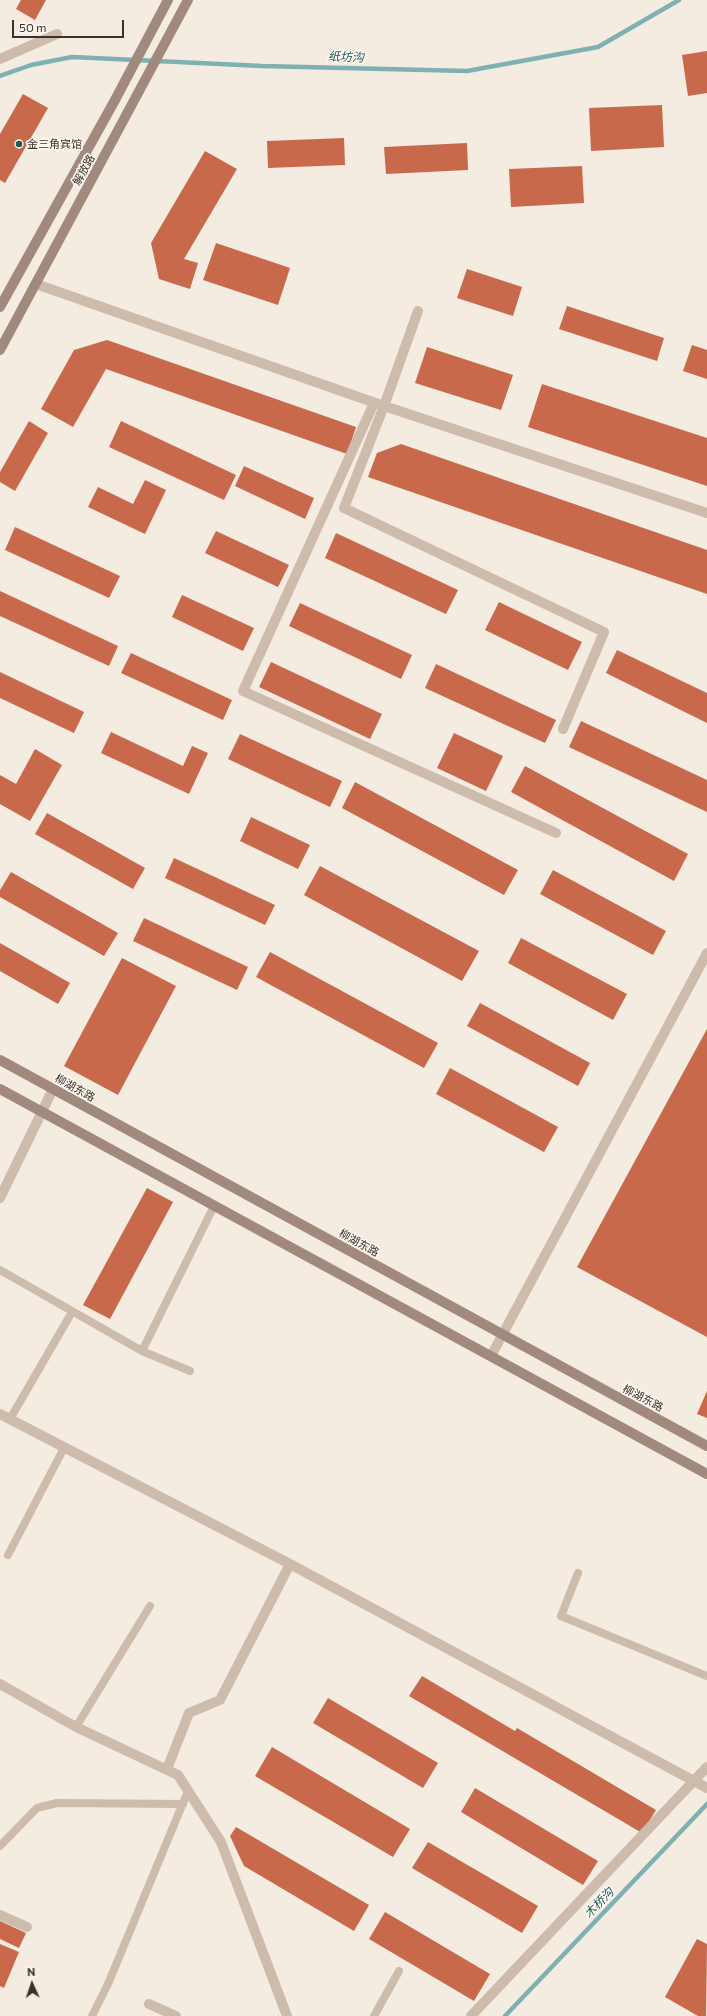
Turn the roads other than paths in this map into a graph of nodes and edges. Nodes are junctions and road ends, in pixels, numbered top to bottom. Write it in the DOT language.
graph roads {
  1 [pos="168,0"];
  2 [pos="188,0"];
  3 [pos="57,34"];
  4 [pos="0,59"];
  5 [pos="36,284"];
  6 [pos="0,307"];
  7 [pos="418,311"];
  8 [pos="0,350"];
  9 [pos="379,405"];
  10 [pos="707,513"];
  11 [pos="563,729"];
  12 [pos="556,833"];
  13 [pos="707,953"];
  14 [pos="0,1060"];
  15 [pos="0,1089"];
  16 [pos="53,1089"];
  17 [pos="41,1111"];
  18 [pos="0,1198"];
  19 [pos="214,1206"];
  20 [pos="0,1270"];
  21 [pos="72,1312"];
  22 [pos="501,1335"];
  23 [pos="142,1351"];
  24 [pos="491,1356"];
  25 [pos="190,1371"];
  26 [pos="0,1414"];
  27 [pos="10,1419"];
  28 [pos="707,1446"];
  29 [pos="64,1448"];
  30 [pos="707,1474"];
  31 [pos="8,1555"];
  32 [pos="290,1564"];
  33 [pos="578,1573"];
  34 [pos="150,1606"];
  35 [pos="707,1676"];
  36 [pos="0,1684"];
  37 [pos="76,1727"];
  38 [pos="707,1768"];
  39 [pos="167,1769"];
  40 [pos="694,1782"];
  41 [pos="707,1788"];
  42 [pos="188,1791"];
  43 [pos="183,1804"];
  44 [pos="0,1846"];
  45 [pos="0,1915"];
  46 [pos="27,1927"];
  47 [pos="399,1971"];
  48 [pos="149,2004"];
  49 [pos="92,2016"];
  50 [pos="176,2016"];
  51 [pos="287,2016"];
  52 [pos="374,2016"];
  53 [pos="471,2016"];
  1 -- 6 [label="main road, 解放路"];
  2 -- 5 [label="main road, 解放路"];
  3 -- 4 [label="street"];
  5 -- 8 [label="main road, 解放路"];
  5 -- 9 [label="street"];
  7 -- 9 [label="street"];
  9 -- 10 [label="street"];
  9 -- 11 [label="street"];
  9 -- 12 [label="street"];
  13 -- 22 [label="street"];
  14 -- 16 [label="main road, 柳湖东路"];
  15 -- 17 [label="main road"];
  16 -- 17 [label="street"];
  16 -- 22 [label="main road, 柳湖东路"];
  17 -- 18 [label="street"];
  17 -- 19 [label="main road"];
  19 -- 23 [label="lane"];
  19 -- 24 [label="main road"];
  20 -- 21 [label="lane"];
  21 -- 23 [label="lane"];
  21 -- 27 [label="lane"];
  22 -- 24 [label="street"];
  22 -- 28 [label="main road, 柳湖东路"];
  23 -- 25 [label="lane"];
  24 -- 30 [label="main road"];
  26 -- 27 [label="street"];
  27 -- 29 [label="street"];
  29 -- 31 [label="lane"];
  29 -- 32 [label="street"];
  32 -- 39 [label="street"];
  32 -- 40 [label="street"];
  33 -- 35 [label="lane"];
  34 -- 37 [label="lane"];
  36 -- 37 [label="street"];
  37 -- 39 [label="street"];
  38 -- 40 [label="street"];
  39 -- 42 [label="street"];
  40 -- 41 [label="street"];
  40 -- 53 [label="street"];
  42 -- 43 [label="lane"];
  42 -- 51 [label="street"];
  43 -- 44 [label="lane"];
  43 -- 49 [label="lane"];
  45 -- 46 [label="street"];
  47 -- 52 [label="lane"];
  48 -- 50 [label="street"];
}
